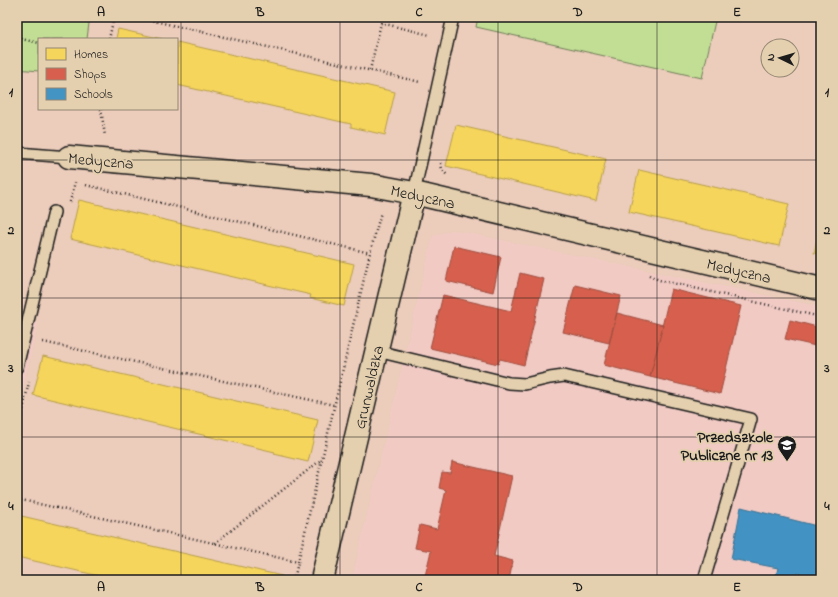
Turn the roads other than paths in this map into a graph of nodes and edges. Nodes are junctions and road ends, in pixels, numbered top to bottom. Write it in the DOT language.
graph roads {
  1 [pos="453,17"];
  2 [pos="17,153"];
  3 [pos="70,157"];
  4 [pos="414,193"];
  5 [pos="54,212"];
  6 [pos="821,289"];
  7 [pos="21,336"];
  8 [pos="377,352"];
  9 [pos="17,367"];
  10 [pos="322,580"];
  11 [pos="704,580"];
  1 -- 4 [label="lane"];
  2 -- 3 [label="lane, Medyczna"];
  3 -- 4 [label="street, Medyczna"];
  4 -- 6 [label="street, Medyczna"];
  4 -- 8 [label="street, Grunwaldzka"];
  5 -- 7 [label="lane"];
  7 -- 9 [label="lane"];
  8 -- 10 [label="street, Grunwaldzka"];
  8 -- 11 [label="lane"];
}
